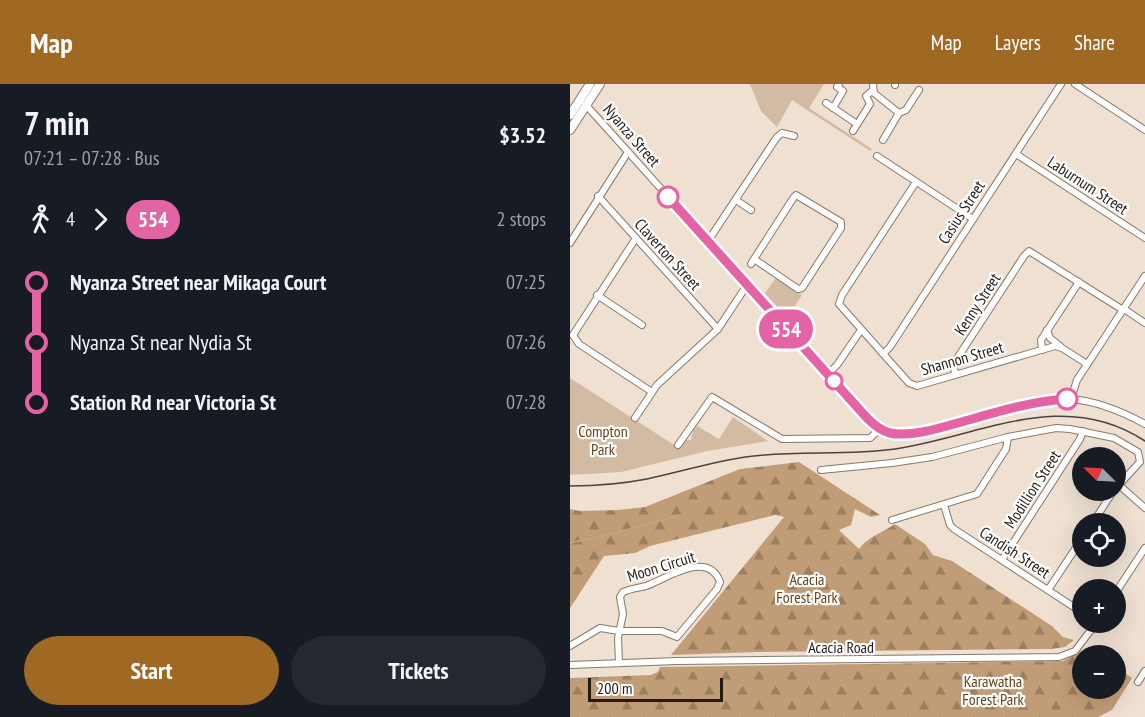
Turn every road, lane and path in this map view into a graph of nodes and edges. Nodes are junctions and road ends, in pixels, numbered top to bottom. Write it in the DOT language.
graph roads {
  1 [pos="590,84"];
  2 [pos="600,84"];
  3 [pos="839,84"];
  4 [pos="1061,84"];
  5 [pos="1075,84"];
  6 [pos="873,87"];
  7 [pos="919,90"];
  8 [pos="583,103"];
  9 [pos="826,103"];
  10 [pos="833,108"];
  11 [pos="899,113"];
  12 [pos="570,114"];
  13 [pos="857,124"];
  14 [pos="570,130"];
  15 [pos="1145,130"];
  16 [pos="853,131"];
  17 [pos="794,136"];
  18 [pos="883,140"];
  19 [pos="628,152"];
  20 [pos="1016,154"];
  21 [pos="877,156"];
  22 [pos="916,182"];
  23 [pos="598,196"];
  24 [pos="736,200"];
  25 [pos="752,210"];
  26 [pos="973,219"];
  27 [pos="636,238"];
  28 [pos="1145,238"];
  29 [pos="708,241"];
  30 [pos="570,243"];
  31 [pos="752,262"];
  32 [pos="1145,276"];
  33 [pos="1079,282"];
  34 [pos="747,285"];
  35 [pos="597,295"];
  36 [pos="1123,310"];
  37 [pos="1145,323"];
  38 [pos="642,325"];
  39 [pos="718,329"];
  40 [pos="861,330"];
  41 [pos="1047,331"];
  42 [pos="1041,339"];
  43 [pos="1062,348"];
  44 [pos="1044,349"];
  45 [pos="1030,353"];
  46 [pos="883,354"];
  47 [pos="1087,364"];
  48 [pos="828,374"];
  49 [pos="955,374"];
  50 [pos="652,392"];
  51 [pos="1071,399"];
  52 [pos="635,418"];
  53 [pos="1145,424"];
  54 [pos="880,429"];
  55 [pos="1083,431"];
  56 [pos="1008,437"];
  57 [pos="678,445"];
  58 [pos="827,460"];
  59 [pos="1126,478"];
  60 [pos="1126,495"];
  61 [pos="944,505"];
  62 [pos="1145,508"];
  63 [pos="892,520"];
  64 [pos="1145,548"];
  65 [pos="1072,554"];
  66 [pos="1002,560"];
  67 [pos="1125,579"];
  68 [pos="1048,590"];
  69 [pos="1072,606"];
  70 [pos="619,632"];
  71 [pos="1089,633"];
  72 [pos="570,646"];
  73 [pos="619,663"];
  74 [pos="570,665"];
  75 [pos="1145,671"];
  76 [pos="1138,682"];
  1 -- 8 [label="main road"];
  2 -- 8 [label="main road"];
  3 -- 10 [label="street"];
  4 -- 20 [label="street, Casius Street"];
  5 -- 15 [label="street"];
  6 -- 11 [label="street"];
  6 -- 13 [label="street"];
  7 -- 11 [label="street"];
  8 -- 12 [label="main road"];
  8 -- 14 [label="main road"];
  8 -- 19 [label="street, Nyanza Street"];
  9 -- 10 [label="street"];
  10 -- 13 [label="street"];
  11 -- 18 [label="street"];
  13 -- 16 [label="street"];
  17 -- 24 [label="street"];
  19 -- 23 [label="street"];
  19 -- 29 [label="street, Nyanza Street"];
  20 -- 26 [label="street, Casius Street"];
  20 -- 28 [label="street, Laburnum Street"];
  21 -- 22 [label="street"];
  22 -- 26 [label="street"];
  22 -- 40 [label="street, Shannon Street"];
  23 -- 27 [label="street, Claverton Street"];
  23 -- 30 [label="street"];
  24 -- 25 [label="street"];
  24 -- 29 [label="street"];
  26 -- 46 [label="street, Casius Street"];
  27 -- 35 [label="street"];
  27 -- 39 [label="street, Claverton Street"];
  29 -- 34 [label="street, Nyanza Street"];
  31 -- 31 [label="street"];
  32 -- 36 [label="street"];
  33 -- 36 [label="street"];
  33 -- 41 [label="street"];
  33 -- 49 [label="street, Kenny Street"];
  34 -- 39 [label="street"];
  34 -- 48 [label="street, Nyanza Street"];
  35 -- 38 [label="street"];
  35 -- 50 [label="street"];
  36 -- 37 [label="street"];
  36 -- 47 [label="street"];
  39 -- 50 [label="street"];
  40 -- 46 [label="street, Shannon Street"];
  40 -- 48 [label="street"];
  41 -- 42 [label="street"];
  41 -- 43 [label="street"];
  41 -- 44 [label="street"];
  42 -- 44 [label="street"];
  42 -- 45 [label="street"];
  43 -- 44 [label="street, Shannon Street"];
  43 -- 47 [label="street"];
  44 -- 45 [label="street, Shannon Street"];
  45 -- 49 [label="street, Shannon Street"];
  46 -- 49 [label="street, Shannon Street"];
  47 -- 51 [label="street"];
  48 -- 54 [label="street, Nyanza Street"];
  50 -- 52 [label="street"];
  51 -- 53 [label="street"];
  51 -- 54 [label="street"];
  54 -- 57 [label="street"];
  55 -- 56 [label="street"];
  55 -- 59 [label="street"];
  55 -- 66 [label="street, Modillion Street"];
  56 -- 58 [label="street"];
  56 -- 61 [label="street"];
  60 -- 62 [label="street"];
  61 -- 63 [label="street"];
  61 -- 66 [label="street, Candish Street"];
  64 -- 67 [label="street"];
  65 -- 68 [label="street"];
  66 -- 68 [label="street, Candish Street"];
  68 -- 69 [label="street, Candish Street"];
  70 -- 70 [label="street, Moon Circuit"];
  70 -- 72 [label="street"];
  70 -- 73 [label="street, Moon Circuit"];
  71 -- 73 [label="street, Acacia Road"];
  73 -- 74 [label="street, Acacia Road"];
  75 -- 76 [label="street"];
}
